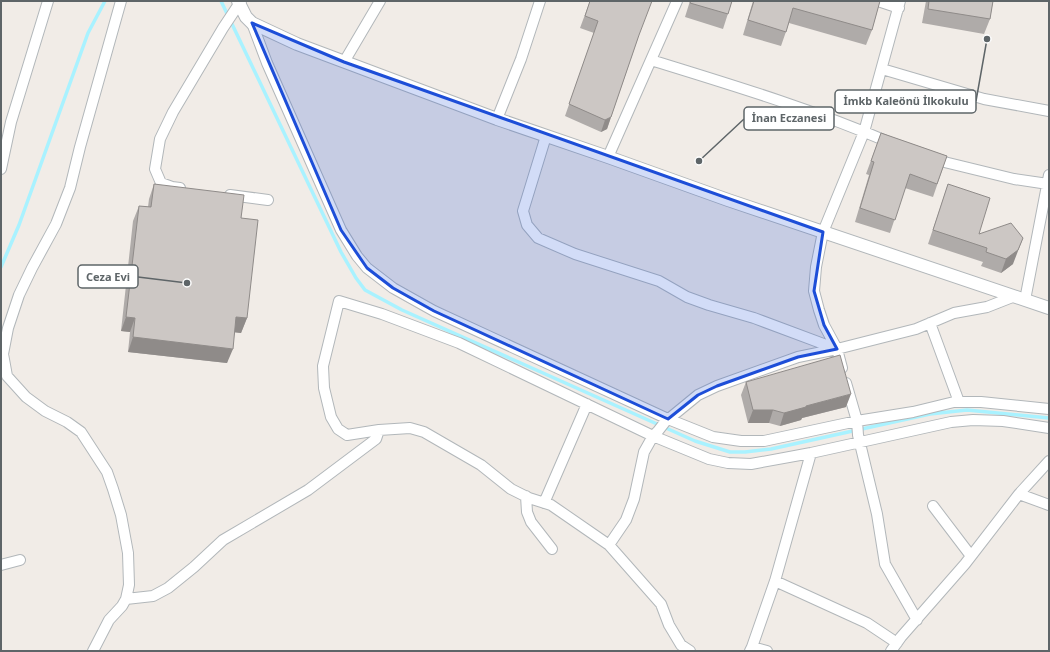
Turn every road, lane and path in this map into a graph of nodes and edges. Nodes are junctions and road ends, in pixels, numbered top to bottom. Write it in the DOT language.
graph roads {
  1 [pos="48,1"];
  2 [pos="122,1"];
  3 [pos="380,1"];
  4 [pos="540,1"];
  5 [pos="677,1"];
  6 [pos="878,1"];
  7 [pos="239,2"];
  8 [pos="900,4"];
  9 [pos="252,23"];
  10 [pos="651,60"];
  11 [pos="344,62"];
  12 [pos="882,69"];
  13 [pos="1049,111"];
  14 [pos="497,119"];
  15 [pos="864,132"];
  16 [pos="546,136"];
  17 [pos="898,146"];
  18 [pos="919,154"];
  19 [pos="608,157"];
  20 [pos="1,169"];
  21 [pos="1048,179"];
  22 [pos="186,189"];
  23 [pos="223,194"];
  24 [pos="268,200"];
  25 [pos="823,232"];
  26 [pos="1020,298"];
  27 [pos="1049,308"];
  28 [pos="930,323"];
  29 [pos="837,349"];
  30 [pos="959,402"];
  31 [pos="587,404"];
  32 [pos="1049,409"];
  33 [pos="666,420"];
  34 [pos="1049,428"];
  35 [pos="379,430"];
  36 [pos="858,431"];
  37 [pos="656,434"];
  38 [pos="811,454"];
  39 [pos="1049,461"];
  40 [pos="1019,494"];
  41 [pos="526,496"];
  42 [pos="544,503"];
  43 [pos="1049,505"];
  44 [pos="933,506"];
  45 [pos="609,545"];
  46 [pos="552,549"];
  47 [pos="971,556"];
  48 [pos="20,560"];
  49 [pos="1,565"];
  50 [pos="775,581"];
  51 [pos="126,599"];
  52 [pos="917,620"];
  53 [pos="894,647"];
  54 [pos="751,649"];
  55 [pos="93,651"];
  56 [pos="690,651"];
  57 [pos="767,651"];
  1 -- 20 [label="street"];
  2 -- 51 [label="street"];
  3 -- 11 [label="street"];
  4 -- 14 [label="street"];
  5 -- 10 [label="street"];
  6 -- 8 [label="street"];
  7 -- 9 [label="street"];
  7 -- 22 [label="street"];
  8 -- 12 [label="street"];
  9 -- 11 [label="street"];
  9 -- 33 [label="street"];
  10 -- 15 [label="street"];
  10 -- 19 [label="street"];
  11 -- 14 [label="street"];
  12 -- 13 [label="street"];
  12 -- 15 [label="street"];
  14 -- 16 [label="street"];
  15 -- 17 [label="street"];
  15 -- 25 [label="street"];
  16 -- 19 [label="street"];
  16 -- 29 [label="street"];
  18 -- 21 [label="street"];
  19 -- 25 [label="street"];
  21 -- 26 [label="street"];
  23 -- 24 [label="street"];
  25 -- 26 [label="street"];
  25 -- 29 [label="street"];
  26 -- 27 [label="street"];
  26 -- 28 [label="street"];
  28 -- 29 [label="street"];
  28 -- 30 [label="street"];
  29 -- 33 [label="street"];
  29 -- 36 [label="street"];
  30 -- 32 [label="street"];
  30 -- 36 [label="street"];
  31 -- 35 [label="street"];
  31 -- 37 [label="street"];
  31 -- 42 [label="street"];
  33 -- 36 [label="street"];
  33 -- 37 [label="street"];
  34 -- 36 [label="street"];
  35 -- 41 [label="street"];
  35 -- 51 [label="street"];
  36 -- 38 [label="street"];
  36 -- 52 [label="street"];
  37 -- 38 [label="street"];
  37 -- 45 [label="street"];
  38 -- 50 [label="street"];
  39 -- 40 [label="street"];
  40 -- 43 [label="street"];
  40 -- 47 [label="street"];
  41 -- 42 [label="street"];
  41 -- 46 [label="street"];
  42 -- 45 [label="street"];
  44 -- 47 [label="street"];
  45 -- 56 [label="street"];
  47 -- 52 [label="street"];
  48 -- 49 [label="street"];
  50 -- 53 [label="street"];
  50 -- 54 [label="street"];
  51 -- 55 [label="street"];
  52 -- 53 [label="street"];
  54 -- 57 [label="street"];
}
